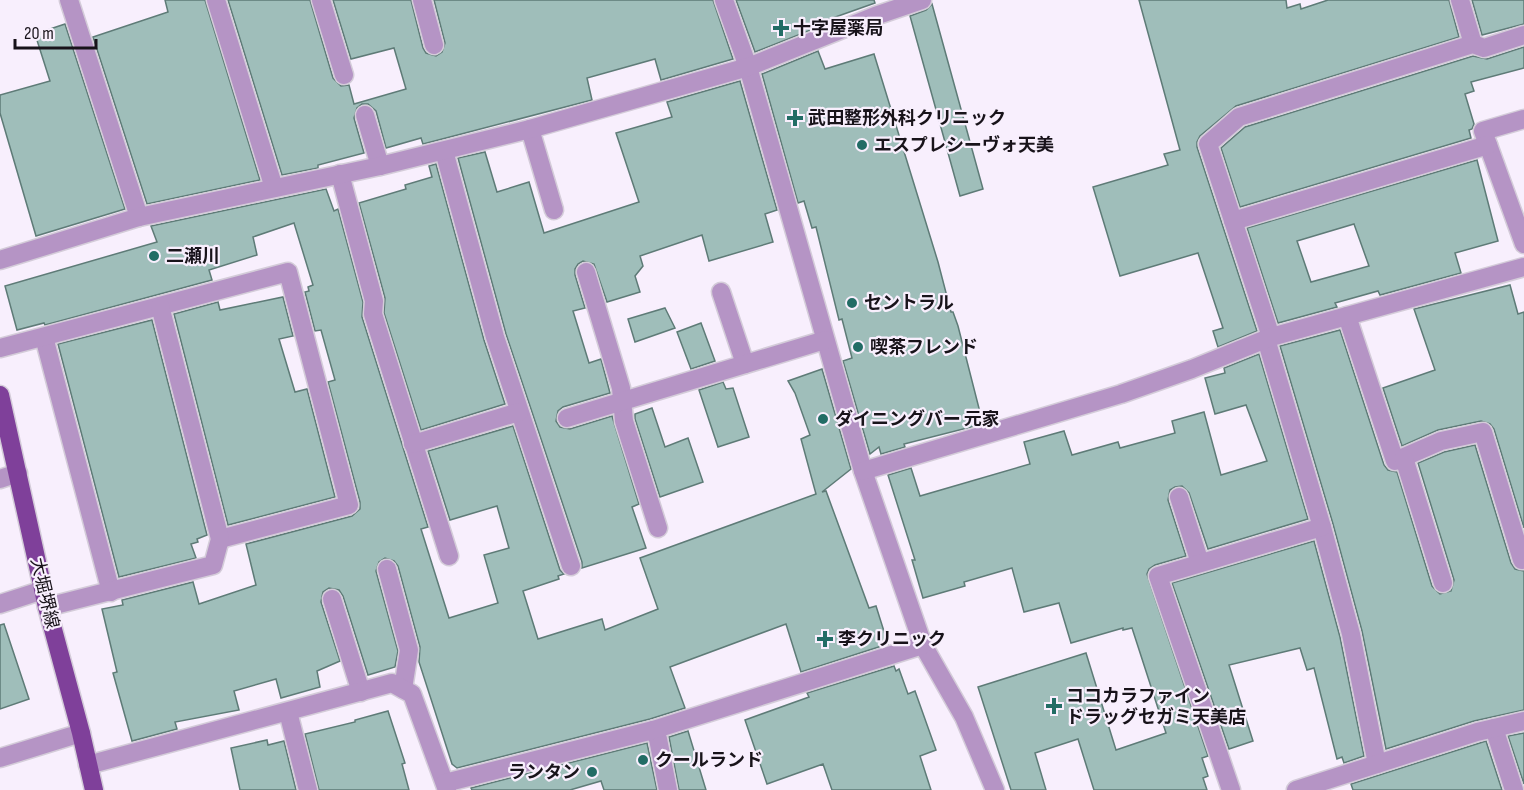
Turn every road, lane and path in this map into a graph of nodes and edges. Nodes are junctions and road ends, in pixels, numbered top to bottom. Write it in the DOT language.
graph roads {
  1 [pos="69,0"];
  2 [pos="216,0"];
  3 [pos="321,0"];
  4 [pos="422,0"];
  5 [pos="724,0"];
  6 [pos="922,0"];
  7 [pos="1460,0"];
  8 [pos="872,8"];
  9 [pos="1524,35"];
  10 [pos="1473,44"];
  11 [pos="434,45"];
  12 [pos="748,67"];
  13 [pos="344,75"];
  14 [pos="365,116"];
  15 [pos="1524,119"];
  16 [pos="530,129"];
  17 [pos="1488,145"];
  18 [pos="444,151"];
  19 [pos="380,166"];
  20 [pos="340,174"];
  21 [pos="274,188"];
  22 [pos="554,210"];
  23 [pos="139,217"];
  24 [pos="1233,221"];
  25 [pos="1524,244"];
  26 [pos="0,260"];
  27 [pos="1524,267"];
  28 [pos="586,272"];
  29 [pos="721,292"];
  30 [pos="160,306"];
  31 [pos="1347,316"];
  32 [pos="44,337"];
  33 [pos="1269,338"];
  34 [pos="825,340"];
  35 [pos="0,348"];
  36 [pos="745,364"];
  37 [pos="0,396"];
  38 [pos="623,400"];
  39 [pos="519,412"];
  40 [pos="567,418"];
  41 [pos="413,444"];
  42 [pos="1404,458"];
  43 [pos="863,471"];
  44 [pos="18,473"];
  45 [pos="0,479"];
  46 [pos="1179,497"];
  47 [pos="1322,527"];
  48 [pos="658,528"];
  49 [pos="220,539"];
  50 [pos="449,555"];
  51 [pos="1522,560"];
  52 [pos="1200,563"];
  53 [pos="572,566"];
  54 [pos="387,569"];
  55 [pos="1443,583"];
  56 [pos="111,592"];
  57 [pos="45,598"];
  58 [pos="332,599"];
  59 [pos="0,604"];
  60 [pos="923,645"];
  61 [pos="403,689"];
  62 [pos="361,692"];
  63 [pos="288,712"];
  64 [pos="1524,721"];
  65 [pos="1494,728"];
  66 [pos="653,730"];
  67 [pos="81,733"];
  68 [pos="0,758"];
  69 [pos="1377,764"];
  70 [pos="88,765"];
  71 [pos="1337,784"];
  72 [pos="446,786"];
  73 [pos="94,790"];
  74 [pos="308,790"];
  75 [pos="669,790"];
  76 [pos="995,790"];
  77 [pos="1231,790"];
  78 [pos="1296,790"];
  79 [pos="1514,790"];
  1 -- 23 [label="street"];
  2 -- 21 [label="street"];
  3 -- 13 [label="street"];
  4 -- 11 [label="street"];
  5 -- 12 [label="street"];
  6 -- 8 [label="street"];
  7 -- 10 [label="street"];
  8 -- 12 [label="street"];
  9 -- 10 [label="street"];
  10 -- 24 [label="street"];
  12 -- 16 [label="street"];
  12 -- 34 [label="street"];
  14 -- 19 [label="street"];
  15 -- 17 [label="street"];
  16 -- 18 [label="street"];
  16 -- 22 [label="street"];
  17 -- 24 [label="street"];
  17 -- 25 [label="street"];
  18 -- 19 [label="street"];
  18 -- 39 [label="street"];
  19 -- 20 [label="street"];
  20 -- 21 [label="street"];
  20 -- 41 [label="street"];
  21 -- 23 [label="street"];
  23 -- 26 [label="street"];
  24 -- 33 [label="street"];
  27 -- 31 [label="street"];
  28 -- 38 [label="street"];
  29 -- 36 [label="street"];
  30 -- 32 [label="street"];
  30 -- 49 [label="street"];
  30 -- 49 [label="street"];
  31 -- 33 [label="street"];
  31 -- 42 [label="street"];
  32 -- 35 [label="street"];
  32 -- 56 [label="street"];
  33 -- 43 [label="street"];
  33 -- 47 [label="street"];
  34 -- 36 [label="street"];
  34 -- 43 [label="street"];
  36 -- 38 [label="street"];
  37 -- 44 [label="main road, 大堀堺線"];
  38 -- 40 [label="street"];
  38 -- 48 [label="street"];
  39 -- 41 [label="street"];
  39 -- 53 [label="street"];
  41 -- 50 [label="street"];
  42 -- 51 [label="street"];
  42 -- 55 [label="street"];
  43 -- 60 [label="street"];
  44 -- 45 [label="street"];
  44 -- 57 [label="main road, 大堀堺線"];
  46 -- 52 [label="street"];
  47 -- 52 [label="street"];
  47 -- 69 [label="street"];
  49 -- 56 [label="street"];
  52 -- 77 [label="street"];
  54 -- 61 [label="street"];
  56 -- 57 [label="street"];
  57 -- 59 [label="street"];
  57 -- 67 [label="main road, 大堀堺線"];
  58 -- 62 [label="street"];
  60 -- 66 [label="street"];
  60 -- 76 [label="street"];
  61 -- 62 [label="street"];
  61 -- 72 [label="street"];
  62 -- 63 [label="street"];
  63 -- 70 [label="street"];
  63 -- 74 [label="street"];
  64 -- 65 [label="street"];
  65 -- 69 [label="street"];
  65 -- 79 [label="street"];
  66 -- 72 [label="street"];
  66 -- 75 [label="street"];
  67 -- 68 [label="street"];
  67 -- 70 [label="main road, 大堀堺線"];
  69 -- 71 [label="street"];
  70 -- 73 [label="main road, 大堀堺線"];
  71 -- 78 [label="street"];
}
